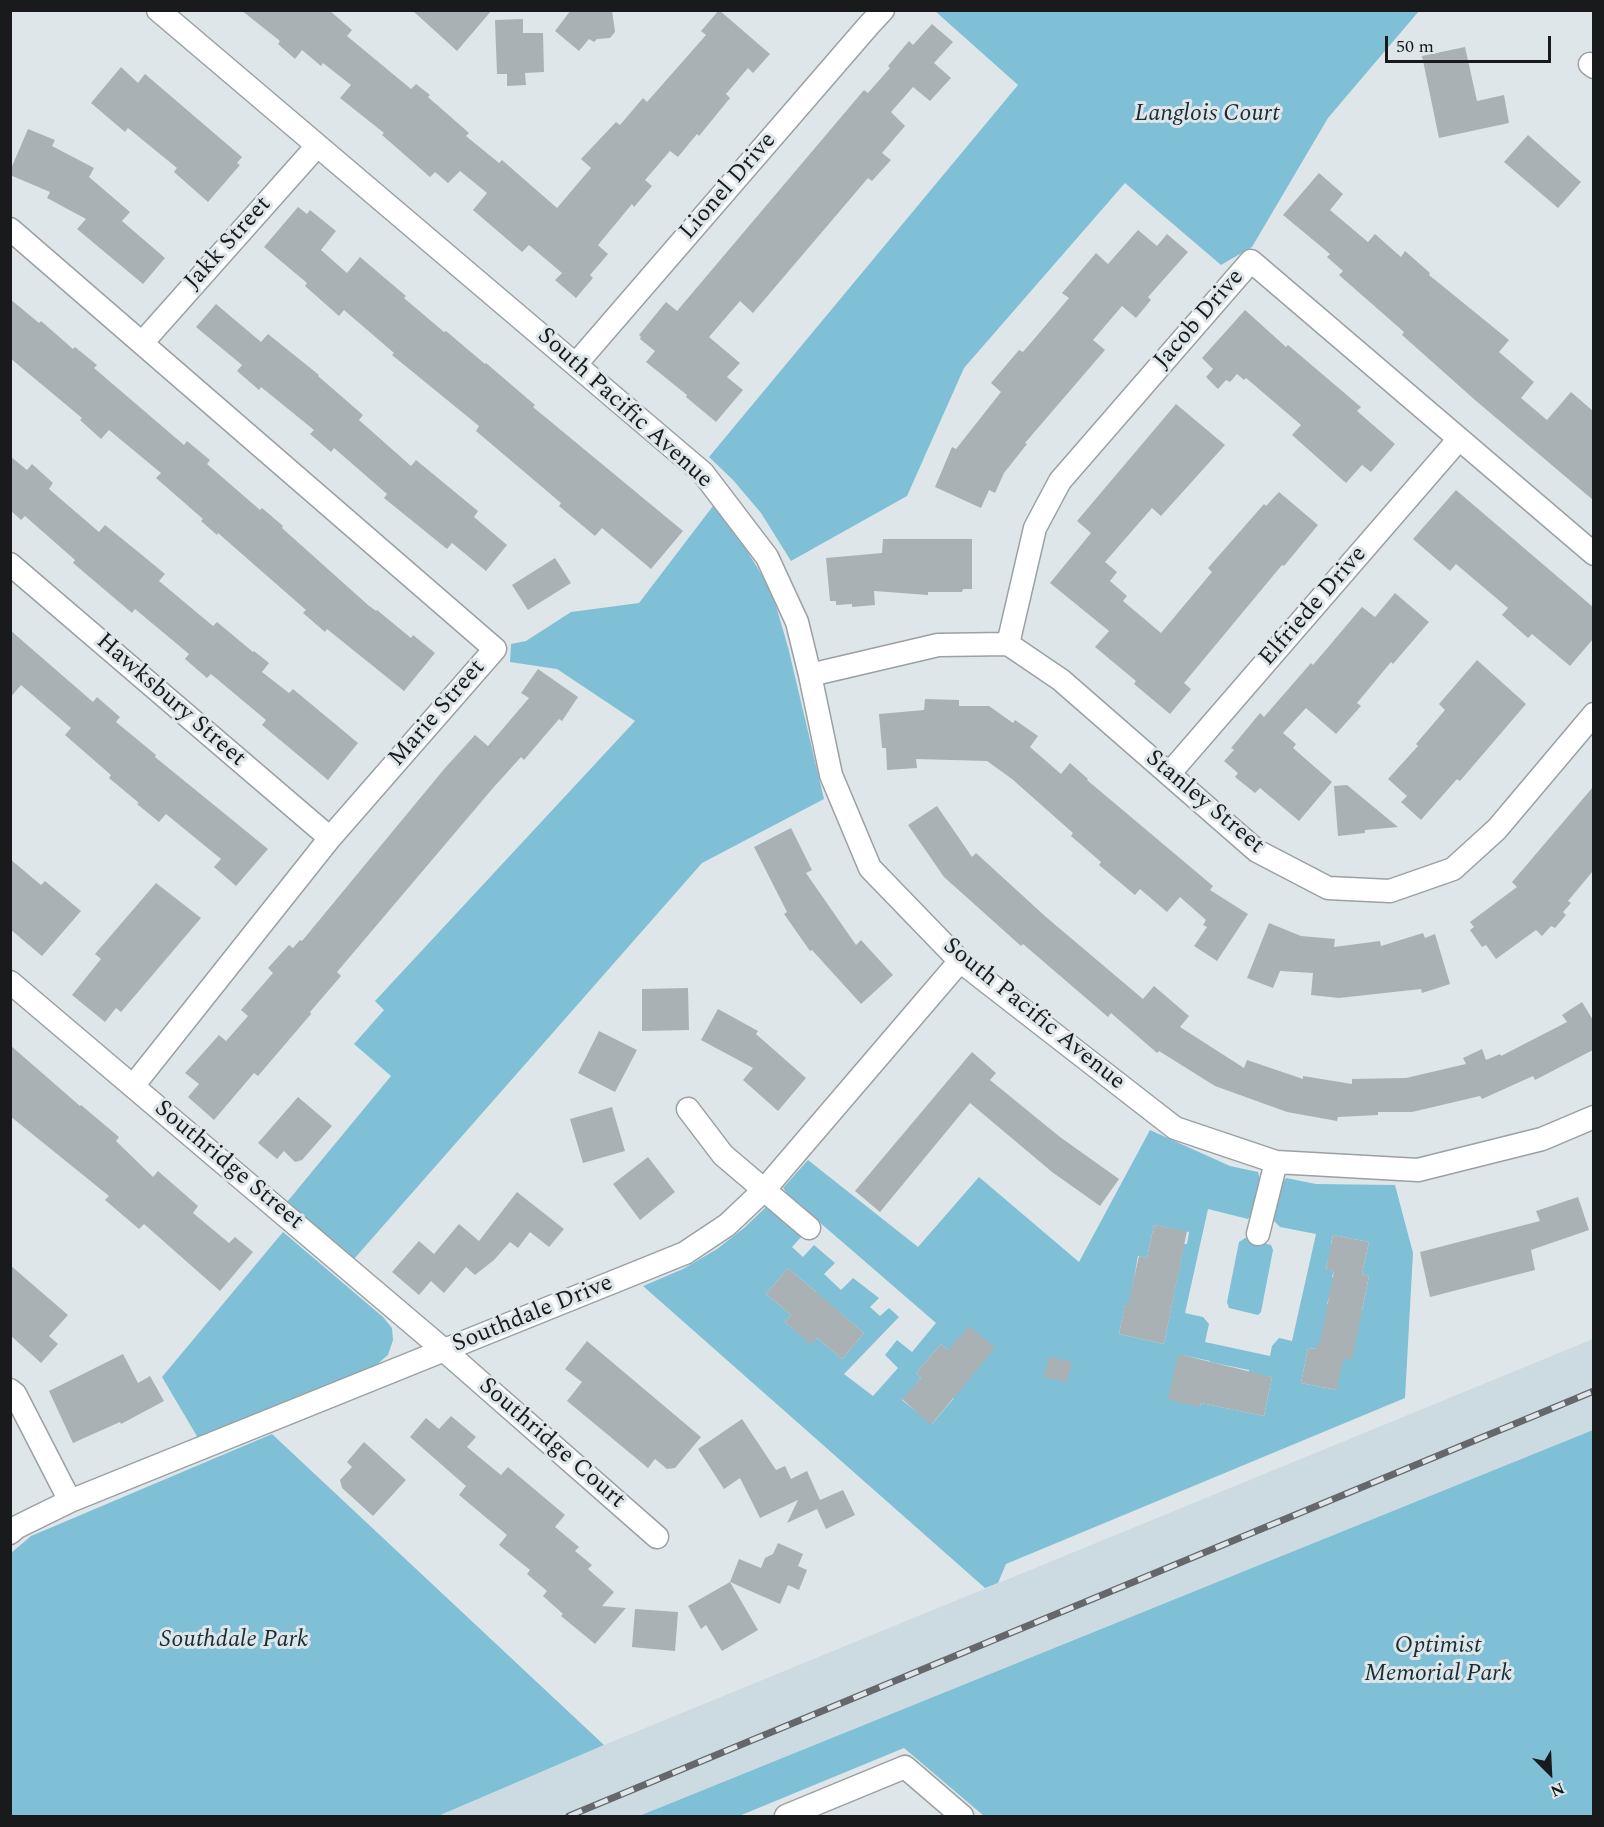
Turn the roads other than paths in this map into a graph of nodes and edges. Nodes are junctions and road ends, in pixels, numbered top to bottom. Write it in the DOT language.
graph roads {
  1 [pos="158,10"];
  2 [pos="884,10"];
  3 [pos="317,146"];
  4 [pos="10,229"];
  5 [pos="142,343"];
  6 [pos="576,364"];
  7 [pos="1459,439"];
  8 [pos="1593,554"];
  9 [pos="10,564"];
  10 [pos="1008,645"];
  11 [pos="810,675"];
  12 [pos="1593,714"];
  13 [pos="1169,774"];
  14 [pos="330,838"];
  15 [pos="960,961"];
  16 [pos="10,982"];
  17 [pos="133,1086"];
  18 [pos="688,1109"];
  19 [pos="1593,1117"];
  20 [pos="1276,1161"];
  21 [pos="764,1190"];
  22 [pos="809,1228"];
  23 [pos="1258,1234"];
  24 [pos="445,1351"];
  25 [pos="10,1390"];
  26 [pos="70,1501"];
  27 [pos="10,1533"];
  28 [pos="657,1537"];
  29 [pos="786,1816"];
  30 [pos="962,1816"];
  1 -- 3 [label="street, South Pacific Avenue"];
  2 -- 6 [label="street, Lionel Drive"];
  3 -- 5 [label="street, Jakk Street"];
  3 -- 6 [label="street, South Pacific Avenue"];
  4 -- 5 [label="street"];
  5 -- 14 [label="street, Marie Street"];
  6 -- 11 [label="street, South Pacific Avenue"];
  7 -- 8 [label="street, Jacob Drive"];
  7 -- 10 [label="street, Jacob Drive"];
  7 -- 13 [label="street, Elfriede Drive"];
  9 -- 14 [label="street, Hawksbury Street"];
  10 -- 11 [label="street"];
  10 -- 13 [label="street, Stanley Street"];
  11 -- 15 [label="street, South Pacific Avenue"];
  12 -- 13 [label="street, Stanley Street"];
  14 -- 17 [label="street, Marie Street"];
  15 -- 20 [label="street, South Pacific Avenue"];
  15 -- 21 [label="street, Southdale Drive"];
  16 -- 17 [label="street, Southridge Street"];
  17 -- 24 [label="street, Southridge Street"];
  18 -- 21 [label="street"];
  19 -- 20 [label="street, South Pacific Avenue"];
  20 -- 23 [label="street"];
  21 -- 22 [label="street"];
  21 -- 24 [label="street, Southdale Drive"];
  24 -- 26 [label="street, Southdale Drive"];
  24 -- 28 [label="street, Southridge Court"];
  25 -- 26 [label="street"];
  26 -- 27 [label="street, Southdale Drive"];
  29 -- 30 [label="street"];
}
